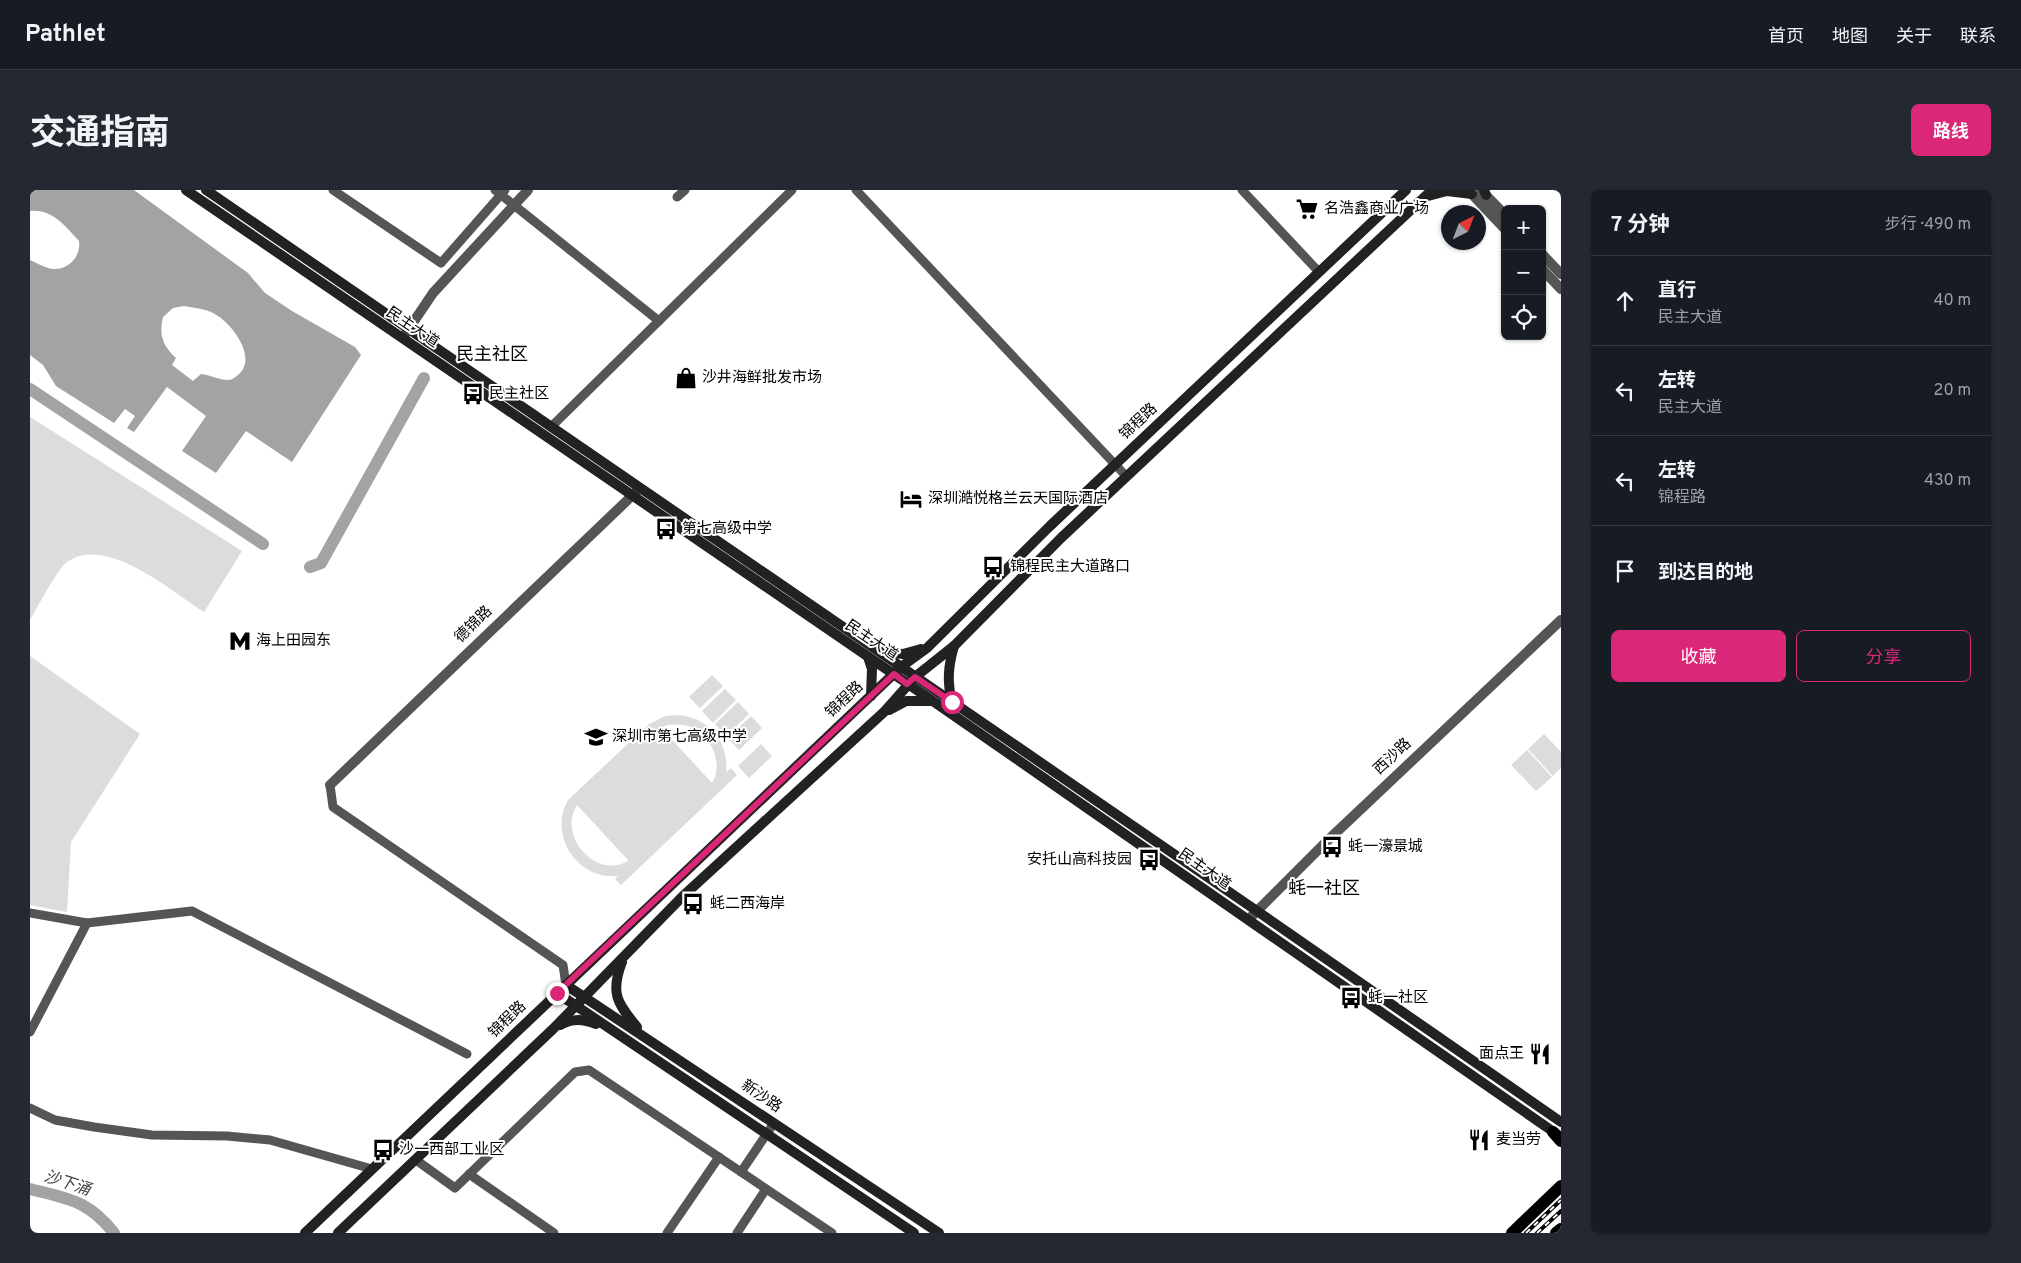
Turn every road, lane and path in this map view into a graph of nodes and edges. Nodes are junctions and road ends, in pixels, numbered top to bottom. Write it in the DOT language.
graph roads {
  1 [pos="186,190"];
  2 [pos="206,190"];
  3 [pos="332,190"];
  4 [pos="351,190"];
  5 [pos="528,190"];
  6 [pos="684,190"];
  7 [pos="792,190"];
  8 [pos="856,190"];
  9 [pos="1242,190"];
  10 [pos="1406,190"];
  11 [pos="501,191"];
  12 [pos="1478,192"];
  13 [pos="1430,193"];
  14 [pos="677,197"];
  15 [pos="345,199"];
  16 [pos="514,205"];
  17 [pos="1501,212"];
  18 [pos="1501,224"];
  19 [pos="1546,258"];
  20 [pos="1319,272"];
  21 [pos="1546,273"];
  22 [pos="1561,274"];
  23 [pos="1561,289"];
  24 [pos="659,321"];
  25 [pos="409,330"];
  26 [pos="402,339"];
  27 [pos="551,427"];
  28 [pos="1115,465"];
  29 [pos="1126,476"];
  30 [pos="640,488"];
  31 [pos="632,496"];
  32 [pos="1561,620"];
  33 [pos="954,646"];
  34 [pos="927,648"];
  35 [pos="880,652"];
  36 [pos="868,657"];
  37 [pos="897,671"];
  38 [pos="911,680"];
  39 [pos="871,696"];
  40 [pos="933,701"];
  41 [pos="952,702"];
  42 [pos="884,712"];
  43 [pos="330,785"];
  44 [pos="1257,911"];
  45 [pos="30,912"];
  46 [pos="1249,919"];
  47 [pos="87,923"];
  48 [pos="624,958"];
  49 [pos="566,985"];
  50 [pos="557,993"];
  51 [pos="584,996"];
  52 [pos="575,1006"];
  53 [pos="554,1027"];
  54 [pos="607,1027"];
  55 [pos="30,1032"];
  56 [pos="645,1037"];
  57 [pos="467,1054"];
  58 [pos="30,1108"];
  59 [pos="774,1123"];
  60 [pos="1559,1133"];
  61 [pos="767,1134"];
  62 [pos="719,1157"];
  63 [pos="416,1160"];
  64 [pos="372,1169"];
  65 [pos="741,1172"];
  66 [pos="469,1174"];
  67 [pos="1559,1187"];
  68 [pos="766,1189"];
  69 [pos="1561,1229"];
  70 [pos="305,1233"];
  71 [pos="338,1233"];
  72 [pos="554,1233"];
  73 [pos="667,1233"];
  74 [pos="737,1233"];
  75 [pos="832,1233"];
  76 [pos="914,1233"];
  77 [pos="939,1233"];
  78 [pos="1512,1233"];
  79 [pos="1556,1233"];
  1 -- 26 [label="main road, 民主大道"];
  2 -- 25 [label="main road, 民主大道"];
  3 -- 15 [label="street"];
  4 -- 15 [label="street"];
  5 -- 16 [label="street"];
  6 -- 14 [label="street"];
  7 -- 24 [label="street"];
  8 -- 28 [label="street"];
  9 -- 20 [label="street"];
  10 -- 20 [label="main road, 锦程路"];
  11 -- 15 [label="street"];
  11 -- 16 [label="street"];
  12 -- 13 [label="main road"];
  12 -- 17 [label="street"];
  12 -- 18 [label="street"];
  13 -- 29 [label="main road, 锦程路"];
  16 -- 24 [label="street"];
  16 -- 25 [label="street"];
  19 -- 22 [label="street"];
  20 -- 28 [label="main road, 锦程路"];
  21 -- 23 [label="street"];
  24 -- 27 [label="street"];
  25 -- 26 [label="street"];
  25 -- 27 [label="main road, 民主大道"];
  26 -- 31 [label="main road, 民主大道"];
  27 -- 30 [label="main road, 民主大道"];
  28 -- 29 [label="street"];
  28 -- 34 [label="main road, 锦程路"];
  29 -- 33 [label="main road, 锦程路"];
  30 -- 31 [label="street, 德锦路"];
  30 -- 35 [label="main road, 民主大道"];
  31 -- 36 [label="main road, 民主大道"];
  31 -- 43 [label="street, 德锦路"];
  32 -- 44 [label="street, 西沙路"];
  33 -- 38 [label="main road, 锦程路"];
  33 -- 41 [label="main road"];
  34 -- 35 [label="main road"];
  34 -- 37 [label="main road, 锦程路"];
  35 -- 37 [label="main road, 民主大道"];
  36 -- 37 [label="main road, 民主大道"];
  36 -- 39 [label="main road"];
  37 -- 38 [label="main road, 民主大道"];
  37 -- 39 [label="main road, 锦程路"];
  38 -- 40 [label="main road, 民主大道"];
  38 -- 41 [label="main road, 民主大道"];
  38 -- 42 [label="main road, 锦程路"];
  39 -- 49 [label="main road, 锦程路"];
  40 -- 42 [label="main road"];
  40 -- 46 [label="main road, 民主大道"];
  41 -- 44 [label="main road, 民主大道"];
  42 -- 48 [label="main road, 锦程路"];
  43 -- 49 [label="street"];
  44 -- 46 [label="street, 西沙路"];
  44 -- 60 [label="main road, 民主大道"];
  45 -- 47 [label="street"];
  46 -- 60 [label="main road, 民主大道"];
  47 -- 55 [label="street"];
  47 -- 57 [label="street"];
  48 -- 51 [label="main road, 锦程路"];
  48 -- 56 [label="main road"];
  49 -- 50 [label="main road, 锦程路"];
  49 -- 51 [label="main road, 新沙路"];
  50 -- 52 [label="main road, 新沙路"];
  50 -- 64 [label="main road, 锦程路"];
  51 -- 52 [label="main road, 锦程路"];
  51 -- 56 [label="main road, 新沙路"];
  52 -- 53 [label="main road, 锦程路"];
  52 -- 54 [label="main road, 新沙路"];
  53 -- 54 [label="main road"];
  53 -- 63 [label="main road, 锦程路"];
  54 -- 61 [label="main road, 新沙路"];
  56 -- 59 [label="main road, 新沙路"];
  58 -- 64 [label="street"];
  59 -- 61 [label="street"];
  59 -- 77 [label="main road, 新沙路"];
  61 -- 65 [label="street"];
  61 -- 76 [label="main road, 新沙路"];
  62 -- 65 [label="street"];
  62 -- 66 [label="street"];
  62 -- 73 [label="street"];
  63 -- 66 [label="street"];
  63 -- 71 [label="main road, 锦程路"];
  64 -- 70 [label="main road, 锦程路"];
  65 -- 68 [label="street"];
  66 -- 72 [label="street"];
  67 -- 78 [label="main road"];
  68 -- 74 [label="street"];
  68 -- 75 [label="street"];
  69 -- 79 [label="main road"];
}
